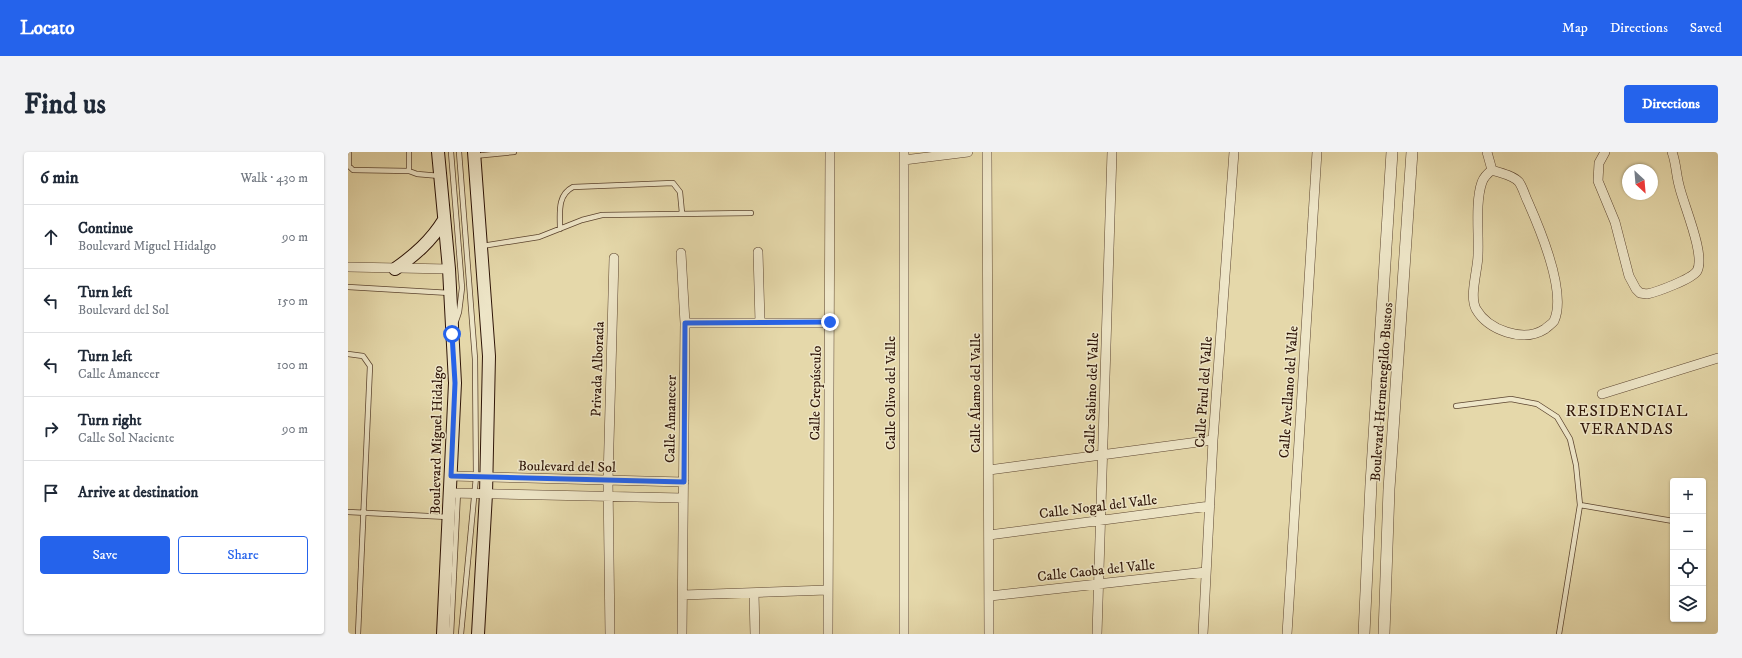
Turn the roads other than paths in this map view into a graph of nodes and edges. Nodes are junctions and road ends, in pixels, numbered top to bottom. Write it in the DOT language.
graph roads {
  1 [pos="349,152"];
  2 [pos="409,152"];
  3 [pos="438,152"];
  4 [pos="451,152"];
  5 [pos="459,152"];
  6 [pos="514,152"];
  7 [pos="830,152"];
  8 [pos="968,152"];
  9 [pos="987,152"];
  10 [pos="1112,152"];
  11 [pos="1234,152"];
  12 [pos="1317,152"];
  13 [pos="1392,152"];
  14 [pos="1412,152"];
  15 [pos="1487,152"];
  16 [pos="1605,152"];
  17 [pos="1672,152"];
  18 [pos="474,154"];
  19 [pos="904,156"];
  20 [pos="1492,170"];
  21 [pos="409,171"];
  22 [pos="440,176"];
  23 [pos="682,213"];
  24 [pos="751,213"];
  25 [pos="444,220"];
  26 [pos="560,229"];
  27 [pos="482,246"];
  28 [pos="681,252"];
  29 [pos="758,252"];
  30 [pos="614,258"];
  31 [pos="348,267"];
  32 [pos="395,269"];
  33 [pos="449,270"];
  34 [pos="348,287"];
  35 [pos="450,293"];
  36 [pos="760,322"];
  37 [pos="830,322"];
  38 [pos="685,323"];
  39 [pos="452,334"];
  40 [pos="348,354"];
  41 [pos="1718,358"];
  42 [pos="1602,394"];
  43 [pos="1456,406"];
  44 [pos="1213,440"];
  45 [pos="1103,456"];
  46 [pos="989,470"];
  47 [pos="451,476"];
  48 [pos="481,478"];
  49 [pos="608,480"];
  50 [pos="684,482"];
  51 [pos="454,493"];
  52 [pos="480,493"];
  53 [pos="608,495"];
  54 [pos="683,498"];
  55 [pos="1580,505"];
  56 [pos="1210,506"];
  57 [pos="348,512"];
  58 [pos="364,513"];
  59 [pos="449,517"];
  60 [pos="1100,520"];
  61 [pos="1670,520"];
  62 [pos="989,535"];
  63 [pos="1206,572"];
  64 [pos="1098,583"];
  65 [pos="828,590"];
  66 [pos="754,593"];
  67 [pos="683,595"];
  68 [pos="990,596"];
  69 [pos="358,634"];
  70 [pos="444,634"];
  71 [pos="451,634"];
  72 [pos="461,634"];
  73 [pos="478,634"];
  74 [pos="610,634"];
  75 [pos="682,634"];
  76 [pos="755,634"];
  77 [pos="828,634"];
  78 [pos="904,634"];
  79 [pos="989,634"];
  80 [pos="1097,634"];
  81 [pos="1203,634"];
  82 [pos="1287,634"];
  83 [pos="1364,634"];
  84 [pos="1384,634"];
  85 [pos="1559,634"];
  1 -- 21 [label="lane"];
  2 -- 21 [label="lane"];
  3 -- 22 [label="main road, Boulevard Miguel Hidalgo"];
  4 -- 39 [label="lane"];
  5 -- 48 [label="lane"];
  6 -- 18 [label="lane"];
  7 -- 37 [label="street, Calle Crepúsculo"];
  8 -- 19 [label="street"];
  9 -- 46 [label="street, Calle Álamo del Valle"];
  10 -- 45 [label="street, Calle Sabino del Valle"];
  11 -- 44 [label="street, Calle Pirul del Valle"];
  12 -- 82 [label="street, Calle Avellano del Valle"];
  13 -- 83 [label="street, Boulevard Hermenegildo Bustos"];
  14 -- 84 [label="street, Boulevard Hermenegildo Bustos"];
  15 -- 20 [label="street"];
  16 -- 17 [label="street"];
  18 -- 27 [label="main road"];
  19 -- 78 [label="street, Calle Olivo del Valle"];
  20 -- 20 [label="street"];
  21 -- 22 [label="lane"];
  22 -- 25 [label="main road, Boulevard Miguel Hidalgo"];
  23 -- 24 [label="lane"];
  23 -- 26 [label="lane"];
  23 -- 26 [label="lane"];
  25 -- 32 [label="main road"];
  25 -- 33 [label="main road, Boulevard Miguel Hidalgo"];
  26 -- 27 [label="lane"];
  27 -- 48 [label="main road"];
  28 -- 38 [label="street, Calle Amanecer"];
  29 -- 36 [label="street"];
  30 -- 49 [label="street, Privada Alborada"];
  31 -- 32 [label="street"];
  32 -- 33 [label="street"];
  33 -- 35 [label="main road, Boulevard Miguel Hidalgo"];
  34 -- 35 [label="lane"];
  35 -- 39 [label="main road, Boulevard Miguel Hidalgo"];
  36 -- 37 [label="street"];
  36 -- 38 [label="street"];
  37 -- 65 [label="street, Calle Crepúsculo"];
  38 -- 50 [label="street, Calle Amanecer"];
  39 -- 47 [label="main road, Boulevard Miguel Hidalgo"];
  40 -- 58 [label="lane"];
  41 -- 42 [label="street"];
  43 -- 55 [label="lane"];
  44 -- 45 [label="street"];
  44 -- 56 [label="street, Calle Pirul del Valle"];
  45 -- 46 [label="street"];
  45 -- 60 [label="street, Calle Sabino del Valle"];
  46 -- 62 [label="street, Calle Álamo del Valle"];
  47 -- 48 [label="street, Boulevard del Sol"];
  47 -- 51 [label="main road, Boulevard Miguel Hidalgo"];
  48 -- 49 [label="street, Boulevard del Sol"];
  48 -- 52 [label="main road"];
  49 -- 50 [label="street, Boulevard del Sol"];
  49 -- 53 [label="street, Privada Alborada"];
  50 -- 54 [label="street, Calle Amanecer"];
  51 -- 52 [label="street, Boulevard del Sol"];
  51 -- 59 [label="main road, Boulevard Miguel Hidalgo"];
  51 -- 71 [label="lane"];
  52 -- 53 [label="street, Boulevard del Sol"];
  52 -- 72 [label="lane"];
  52 -- 73 [label="main road"];
  53 -- 54 [label="street, Boulevard del Sol"];
  53 -- 74 [label="street, Privada Alborada"];
  54 -- 67 [label="street, Calle Amanecer"];
  55 -- 61 [label="lane"];
  55 -- 85 [label="lane"];
  56 -- 60 [label="street, Calle Nogal del Valle"];
  56 -- 63 [label="street, Calle Pirul del Valle"];
  57 -- 58 [label="lane"];
  58 -- 59 [label="lane"];
  58 -- 69 [label="lane"];
  59 -- 70 [label="main road, Boulevard Miguel Hidalgo"];
  60 -- 62 [label="street, Calle Nogal del Valle"];
  60 -- 64 [label="street, Calle Sabino del Valle"];
  62 -- 68 [label="street, Calle Álamo del Valle"];
  63 -- 64 [label="street, Calle Caoba del Valle"];
  63 -- 81 [label="street, Calle Pirul del Valle"];
  64 -- 68 [label="street, Calle Caoba del Valle"];
  64 -- 80 [label="street, Calle Sabino del Valle"];
  65 -- 66 [label="street"];
  65 -- 77 [label="street, Calle Crepúsculo"];
  66 -- 67 [label="street"];
  66 -- 76 [label="street"];
  67 -- 75 [label="street, Calle Amanecer"];
  68 -- 79 [label="street, Calle Álamo del Valle"];
}
